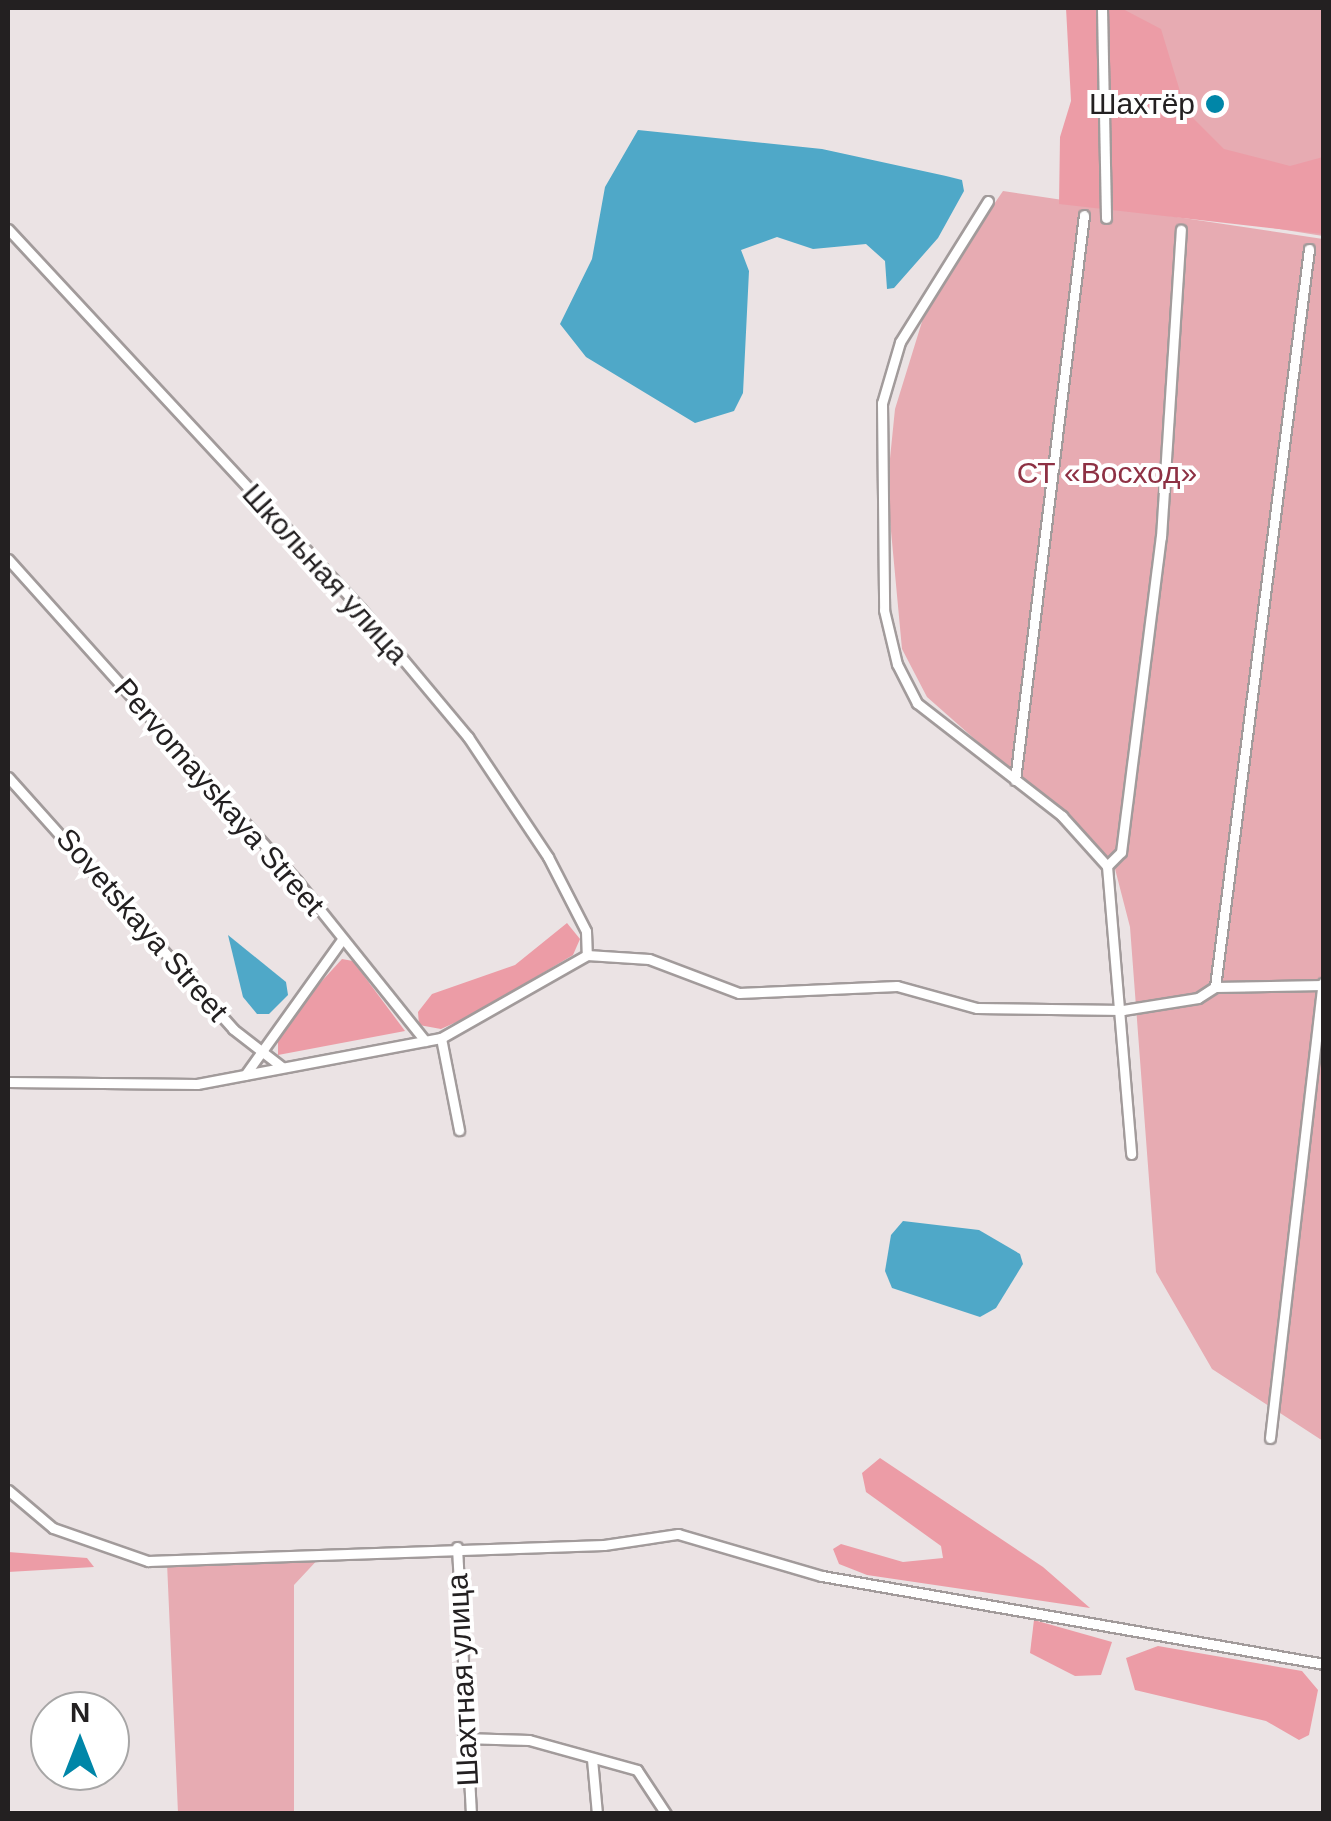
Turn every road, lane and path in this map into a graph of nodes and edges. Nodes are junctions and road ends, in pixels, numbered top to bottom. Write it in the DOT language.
graph roads {
  1 [pos="1102,8"];
  2 [pos="988,201"];
  3 [pos="1084,215"];
  4 [pos="1106,218"];
  5 [pos="8,229"];
  6 [pos="1181,230"];
  7 [pos="1309,249"];
  8 [pos="8,558"];
  9 [pos="8,776"];
  10 [pos="1015,780"];
  11 [pos="1107,866"];
  12 [pos="341,941"];
  13 [pos="588,956"];
  14 [pos="1323,982"];
  15 [pos="1214,988"];
  16 [pos="1122,1010"];
  17 [pos="441,1038"];
  18 [pos="425,1041"];
  19 [pos="258,1049"];
  20 [pos="282,1067"];
  21 [pos="245,1075"];
  22 [pos="8,1082"];
  23 [pos="459,1130"];
  24 [pos="1131,1154"];
  25 [pos="1270,1438"];
  26 [pos="8,1490"];
  27 [pos="457,1548"];
  28 [pos="1324,1664"];
  29 [pos="463,1738"];
  30 [pos="592,1759"];
  31 [pos="471,1814"];
  32 [pos="596,1814"];
  33 [pos="666,1814"];
  1 -- 4 [label="street"];
  2 -- 10 [label="street"];
  3 -- 10 [label="street"];
  5 -- 13 [label="street, Школьная улица"];
  6 -- 11 [label="street"];
  7 -- 15 [label="street"];
  8 -- 12 [label="street, Pervomayskaya Street"];
  9 -- 19 [label="street, Sovetskaya Street"];
  10 -- 11 [label="street"];
  11 -- 16 [label="street"];
  12 -- 18 [label="street, Pervomayskaya Street"];
  12 -- 19 [label="street"];
  13 -- 16 [label="street"];
  13 -- 17 [label="street"];
  14 -- 15 [label="street"];
  14 -- 25 [label="street"];
  15 -- 16 [label="street"];
  16 -- 24 [label="street"];
  17 -- 18 [label="street"];
  17 -- 23 [label="street"];
  18 -- 20 [label="street"];
  19 -- 20 [label="street, Sovetskaya Street"];
  19 -- 21 [label="street"];
  20 -- 21 [label="street"];
  21 -- 22 [label="street"];
  26 -- 27 [label="street"];
  27 -- 28 [label="street"];
  27 -- 29 [label="street, Шахтная улица"];
  29 -- 30 [label="street"];
  29 -- 31 [label="street, Шахтная улица"];
  30 -- 32 [label="street"];
  30 -- 33 [label="street"];
}
